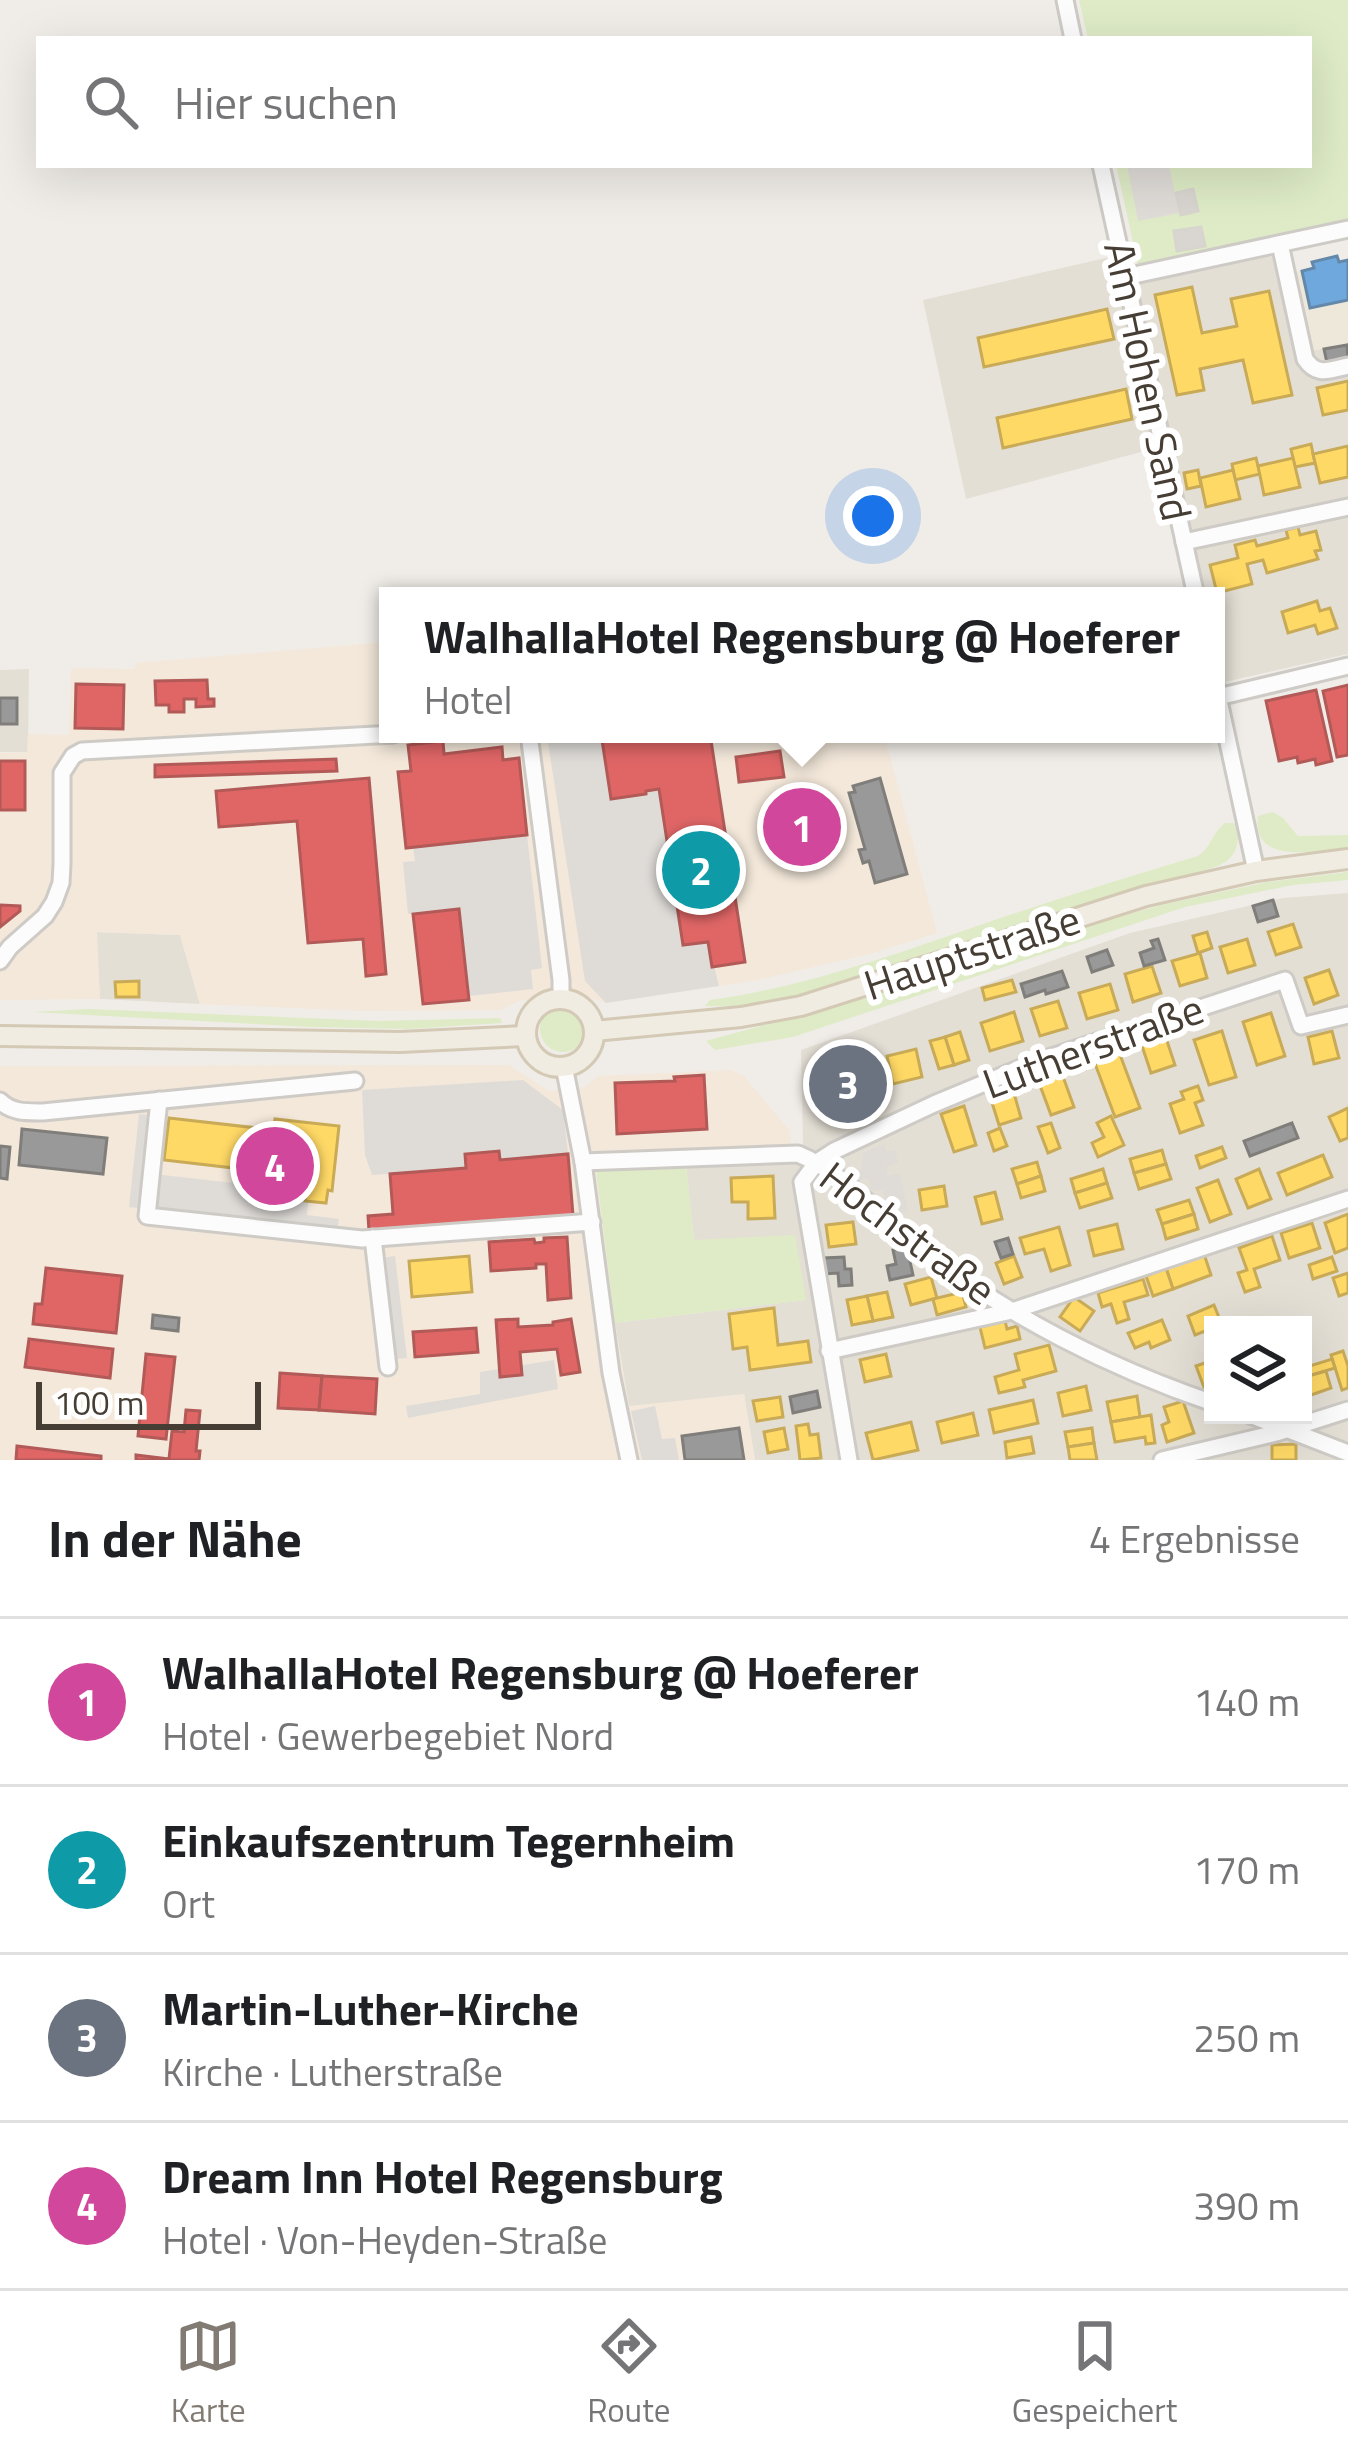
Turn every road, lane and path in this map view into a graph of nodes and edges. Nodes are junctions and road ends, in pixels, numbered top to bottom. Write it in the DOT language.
graph roads {
  1 [pos="1065,0"];
  2 [pos="1072,36"];
  3 [pos="1102,168"];
  4 [pos="1348,229"];
  5 [pos="1280,244"];
  6 [pos="1125,277"];
  7 [pos="1348,366"];
  8 [pos="1348,507"];
  9 [pos="1184,542"];
  10 [pos="1194,587"];
  11 [pos="1348,666"];
  12 [pos="1225,690"];
  13 [pos="1225,729"];
  14 [pos="379,735"];
  15 [pos="530,743"];
  16 [pos="1348,859"];
  17 [pos="1256,871"];
  18 [pos="0,961"];
  19 [pos="561,999"];
  20 [pos="1348,1015"];
  21 [pos="594,1031"];
  22 [pos="0,1036"];
  23 [pos="526,1036"];
  24 [pos="564,1066"];
  25 [pos="356,1081"];
  26 [pos="159,1100"];
  27 [pos="0,1101"];
  28 [pos="584,1162"];
  29 [pos="817,1162"];
  30 [pos="1348,1199"];
  31 [pos="592,1222"];
  32 [pos="373,1238"];
  33 [pos="1012,1310"];
  34 [pos="829,1351"];
  35 [pos="388,1367"];
  36 [pos="1204,1399"];
  37 [pos="1348,1410"];
  38 [pos="1276,1424"];
  39 [pos="1290,1429"];
  40 [pos="1348,1453"];
  41 [pos="629,1460"];
  42 [pos="849,1460"];
  43 [pos="1162,1460"];
  1 -- 2 [label="street"];
  3 -- 6 [label="street, Am Hohen Sand"];
  4 -- 5 [label="street"];
  5 -- 6 [label="street"];
  5 -- 7 [label="street"];
  6 -- 9 [label="street, Am Hohen Sand"];
  8 -- 9 [label="street"];
  9 -- 10 [label="street, Am Hohen Sand"];
  11 -- 12 [label="street"];
  13 -- 17 [label="street"];
  14 -- 18 [label="street"];
  15 -- 19 [label="street"];
  16 -- 17 [label="main road, Hauptstraße"];
  17 -- 21 [label="main road, Hauptstraße"];
  19 -- 21 [label="main road"];
  19 -- 23 [label="main road"];
  20 -- 29 [label="street, Lutherstraße"];
  21 -- 24 [label="main road"];
  22 -- 23 [label="main road"];
  23 -- 24 [label="main road"];
  24 -- 28 [label="street"];
  25 -- 26 [label="street"];
  26 -- 27 [label="street"];
  26 -- 32 [label="street"];
  28 -- 29 [label="street, Hochstraße"];
  28 -- 31 [label="street"];
  29 -- 33 [label="street, Hochstraße"];
  29 -- 34 [label="street"];
  30 -- 33 [label="street"];
  31 -- 32 [label="street"];
  31 -- 41 [label="street"];
  32 -- 35 [label="street"];
  33 -- 34 [label="street"];
  33 -- 36 [label="street, Hochstraße"];
  34 -- 42 [label="street"];
  37 -- 39 [label="street"];
  38 -- 39 [label="street"];
  39 -- 40 [label="street"];
  39 -- 43 [label="street"];
}
